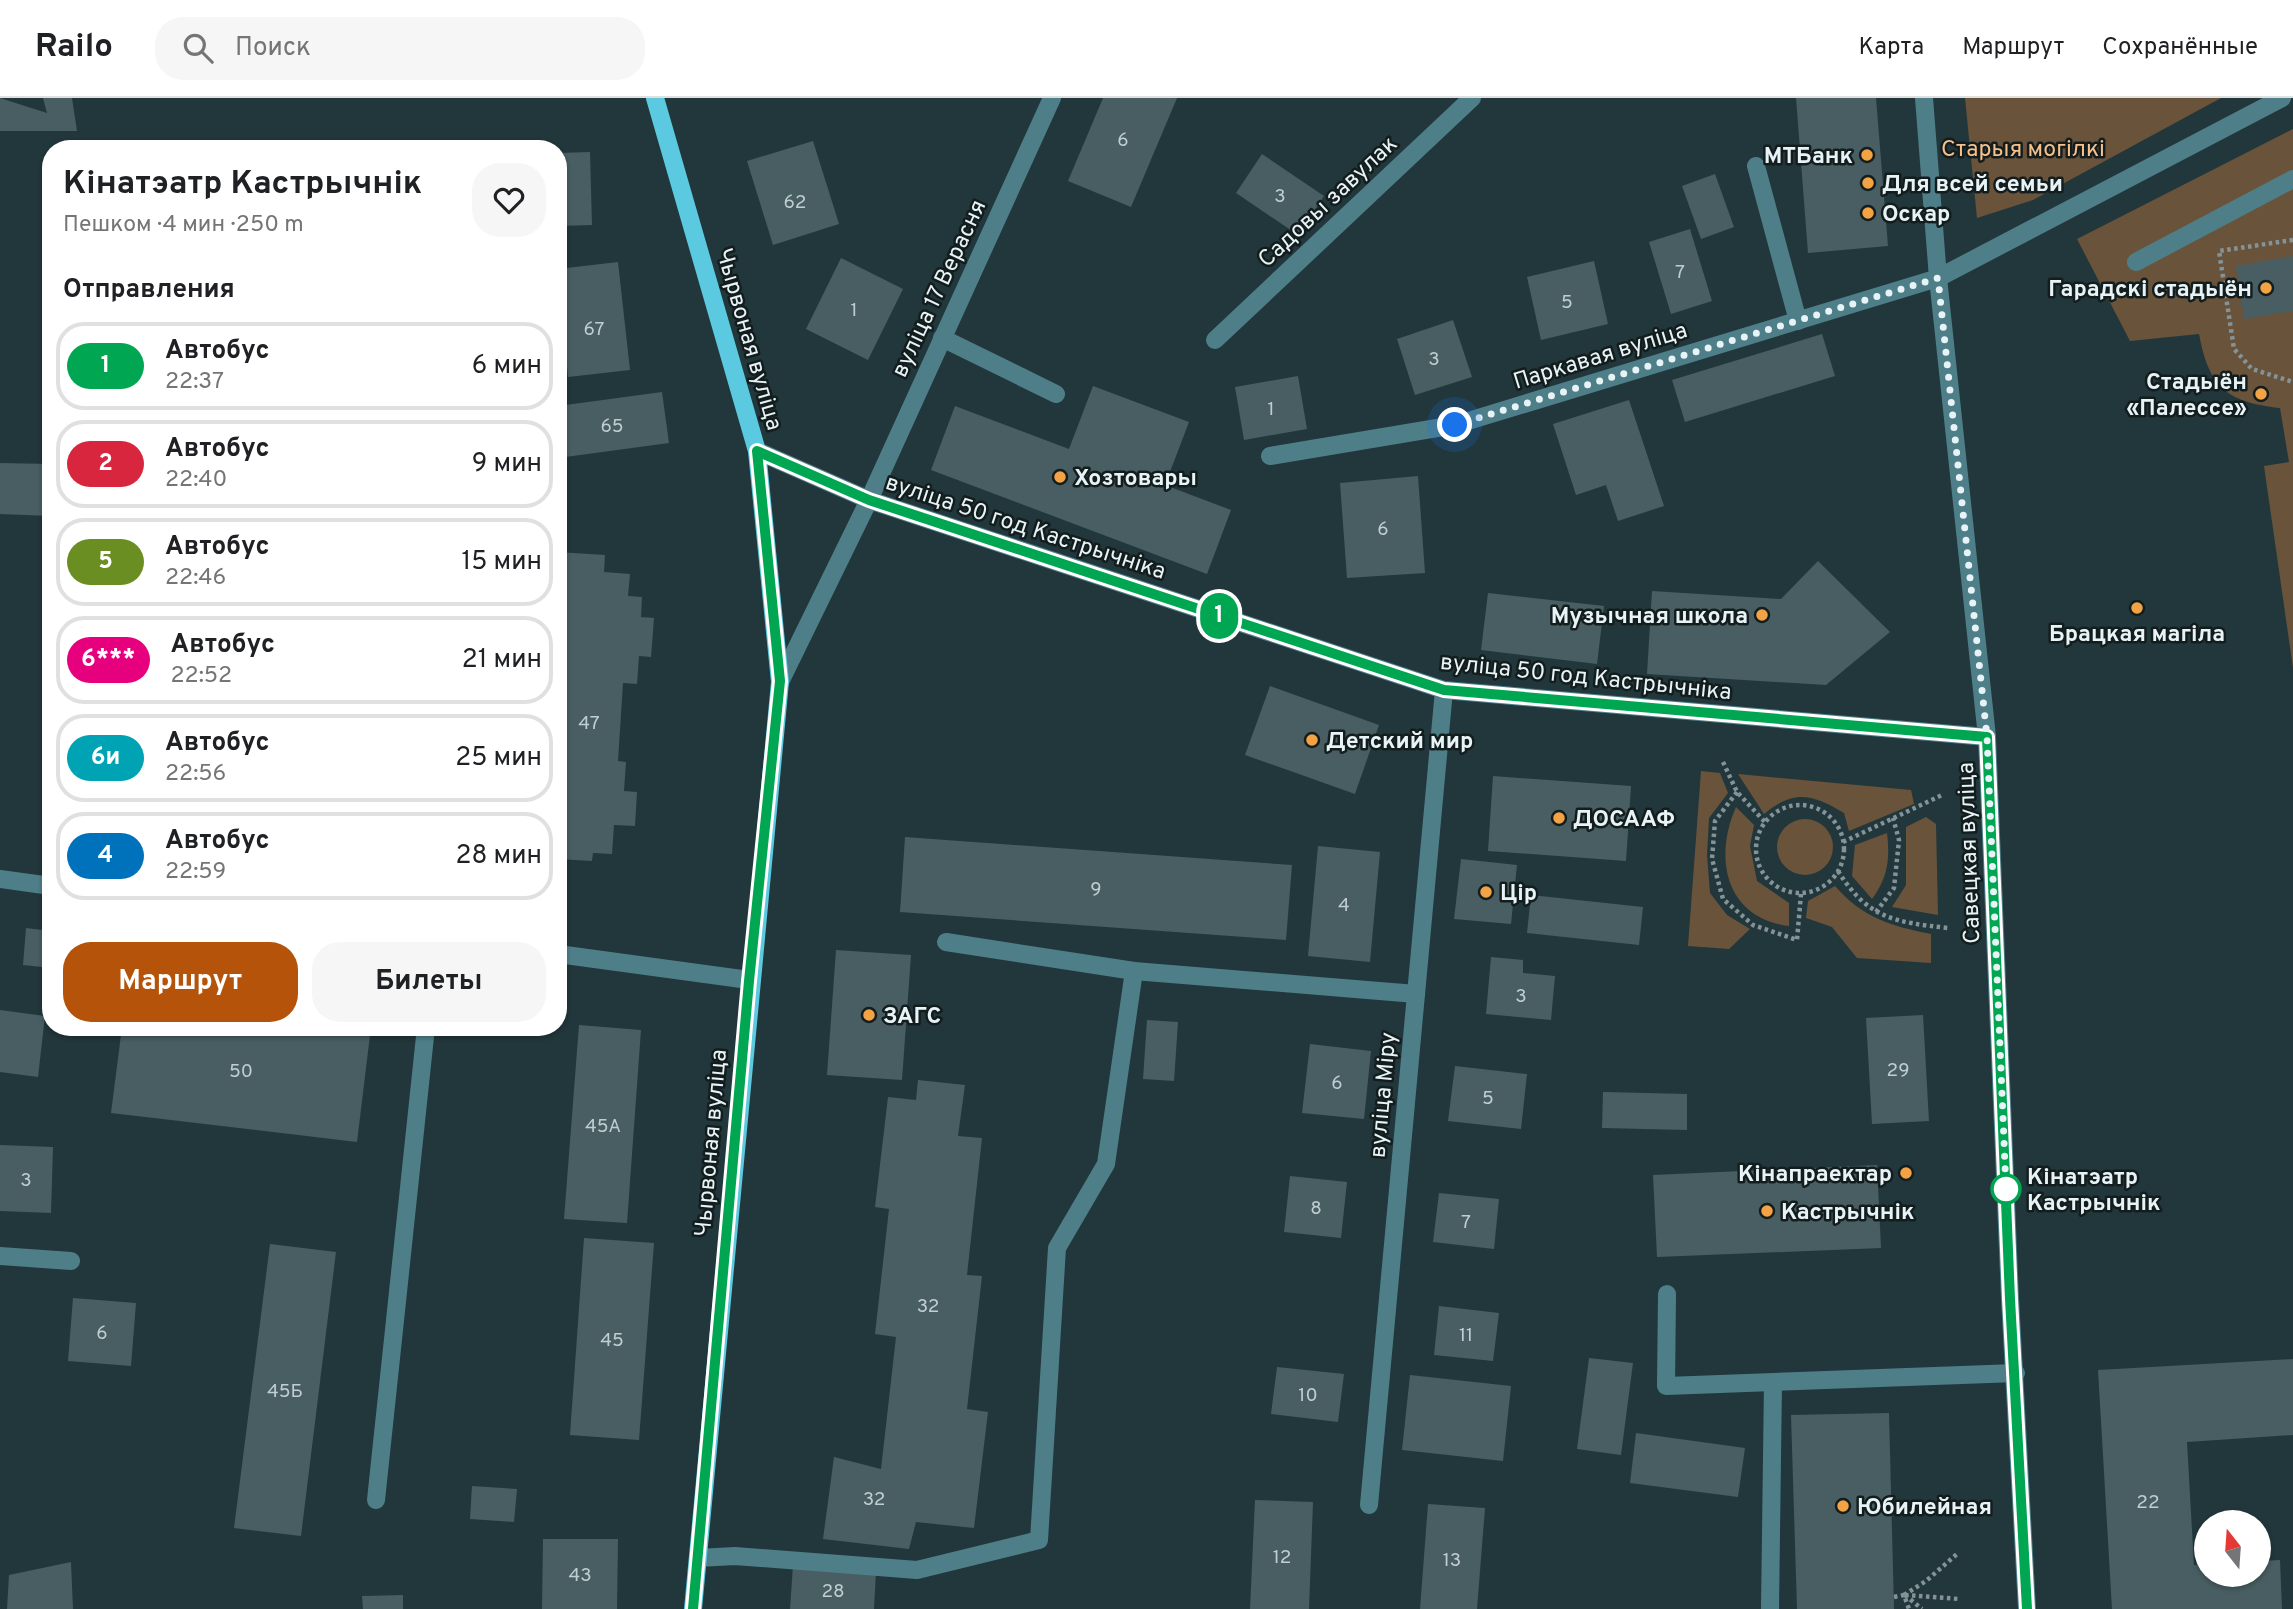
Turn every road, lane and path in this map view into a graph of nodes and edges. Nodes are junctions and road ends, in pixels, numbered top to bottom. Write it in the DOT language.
graph roads {
  1 [pos="655,98"];
  2 [pos="1052,98"];
  3 [pos="1472,98"];
  4 [pos="1924,98"];
  5 [pos="2282,98"];
  6 [pos="1756,166"];
  7 [pos="2293,179"];
  8 [pos="2293,240"];
  9 [pos="2136,261"];
  10 [pos="1938,278"];
  11 [pos="1798,321"];
  12 [pos="942,338"];
  13 [pos="1215,340"];
  14 [pos="2293,382"];
  15 [pos="1056,394"];
  16 [pos="757,451"];
  17 [pos="1270,456"];
  18 [pos="869,500"];
  19 [pos="780,681"];
  20 [pos="1444,690"];
  21 [pos="1987,737"];
  22 [pos="1723,762"];
  23 [pos="1737,792"];
  24 [pos="1944,794"];
  25 [pos="1893,818"];
  26 [pos="1765,822"];
  27 [pos="1843,842"];
  28 [pos="1838,871"];
  29 [pos="0,879"];
  30 [pos="42,885"];
  31 [pos="1801,894"];
  32 [pos="1876,912"];
  33 [pos="1948,928"];
  34 [pos="946,942"];
  35 [pos="567,955"];
  36 [pos="1134,971"];
  37 [pos="749,981"];
  38 [pos="1416,994"];
  39 [pos="425,1036"];
  40 [pos="0,1256"];
  41 [pos="71,1261"];
  42 [pos="1667,1294"];
  43 [pos="2016,1373"];
  44 [pos="1773,1382"];
  45 [pos="376,1500"];
  46 [pos="1369,1505"];
  47 [pos="1957,1554"];
  48 [pos="698,1558"];
  49 [pos="1904,1595"];
  50 [pos="1894,1597"];
  51 [pos="1959,1599"];
  52 [pos="693,1609"];
  53 [pos="1770,1609"];
  54 [pos="1909,1609"];
  55 [pos="1922,1609"];
  56 [pos="2027,1609"];
  1 -- 16 [label="main road, Чырвоная вуліца"];
  2 -- 12 [label="street, вуліца 17 Верасня"];
  3 -- 13 [label="street, Садовы завулак"];
  4 -- 10 [label="street, Савецкая вуліца"];
  5 -- 10 [label="street, Паркавая вуліца"];
  6 -- 11 [label="street"];
  7 -- 9 [label="street"];
  8 -- 14 [label="path"];
  10 -- 11 [label="street, Паркавая вуліца"];
  10 -- 21 [label="street, Савецкая вуліца"];
  11 -- 17 [label="street, Паркавая вуліца"];
  12 -- 15 [label="street"];
  12 -- 18 [label="street, вуліца 17 Верасня"];
  16 -- 18 [label="street, вуліца 50 год Кастрычніка"];
  16 -- 19 [label="main road, Чырвоная вуліца"];
  18 -- 19 [label="street, Чырвоная вуліца"];
  18 -- 20 [label="street, вуліца 50 год Кастрычніка"];
  19 -- 37 [label="main road, Чырвоная вуліца"];
  20 -- 21 [label="street, вуліца 50 год Кастрычніка"];
  20 -- 38 [label="street, вуліца Міру"];
  21 -- 43 [label="street, Савецкая вуліца"];
  22 -- 23 [label="path"];
  23 -- 26 [label="path"];
  23 -- 31 [label="path"];
  24 -- 25 [label="path"];
  25 -- 27 [label="path"];
  25 -- 32 [label="path"];
  26 -- 27 [label="path"];
  26 -- 31 [label="path"];
  27 -- 28 [label="path"];
  28 -- 31 [label="path"];
  28 -- 32 [label="path"];
  29 -- 30 [label="street"];
  32 -- 33 [label="path"];
  34 -- 36 [label="street"];
  35 -- 37 [label="street"];
  36 -- 38 [label="street"];
  36 -- 48 [label="street"];
  37 -- 48 [label="main road, Чырвоная вуліца"];
  38 -- 46 [label="street, вуліца Міру"];
  39 -- 45 [label="street"];
  40 -- 41 [label="street"];
  42 -- 44 [label="street"];
  43 -- 44 [label="street"];
  43 -- 56 [label="street, Савецкая вуліца"];
  44 -- 53 [label="street"];
  47 -- 49 [label="path"];
  48 -- 52 [label="main road, Чырвоная вуліца"];
  49 -- 50 [label="path"];
  49 -- 51 [label="path"];
  49 -- 54 [label="path"];
  49 -- 55 [label="path"];
}
